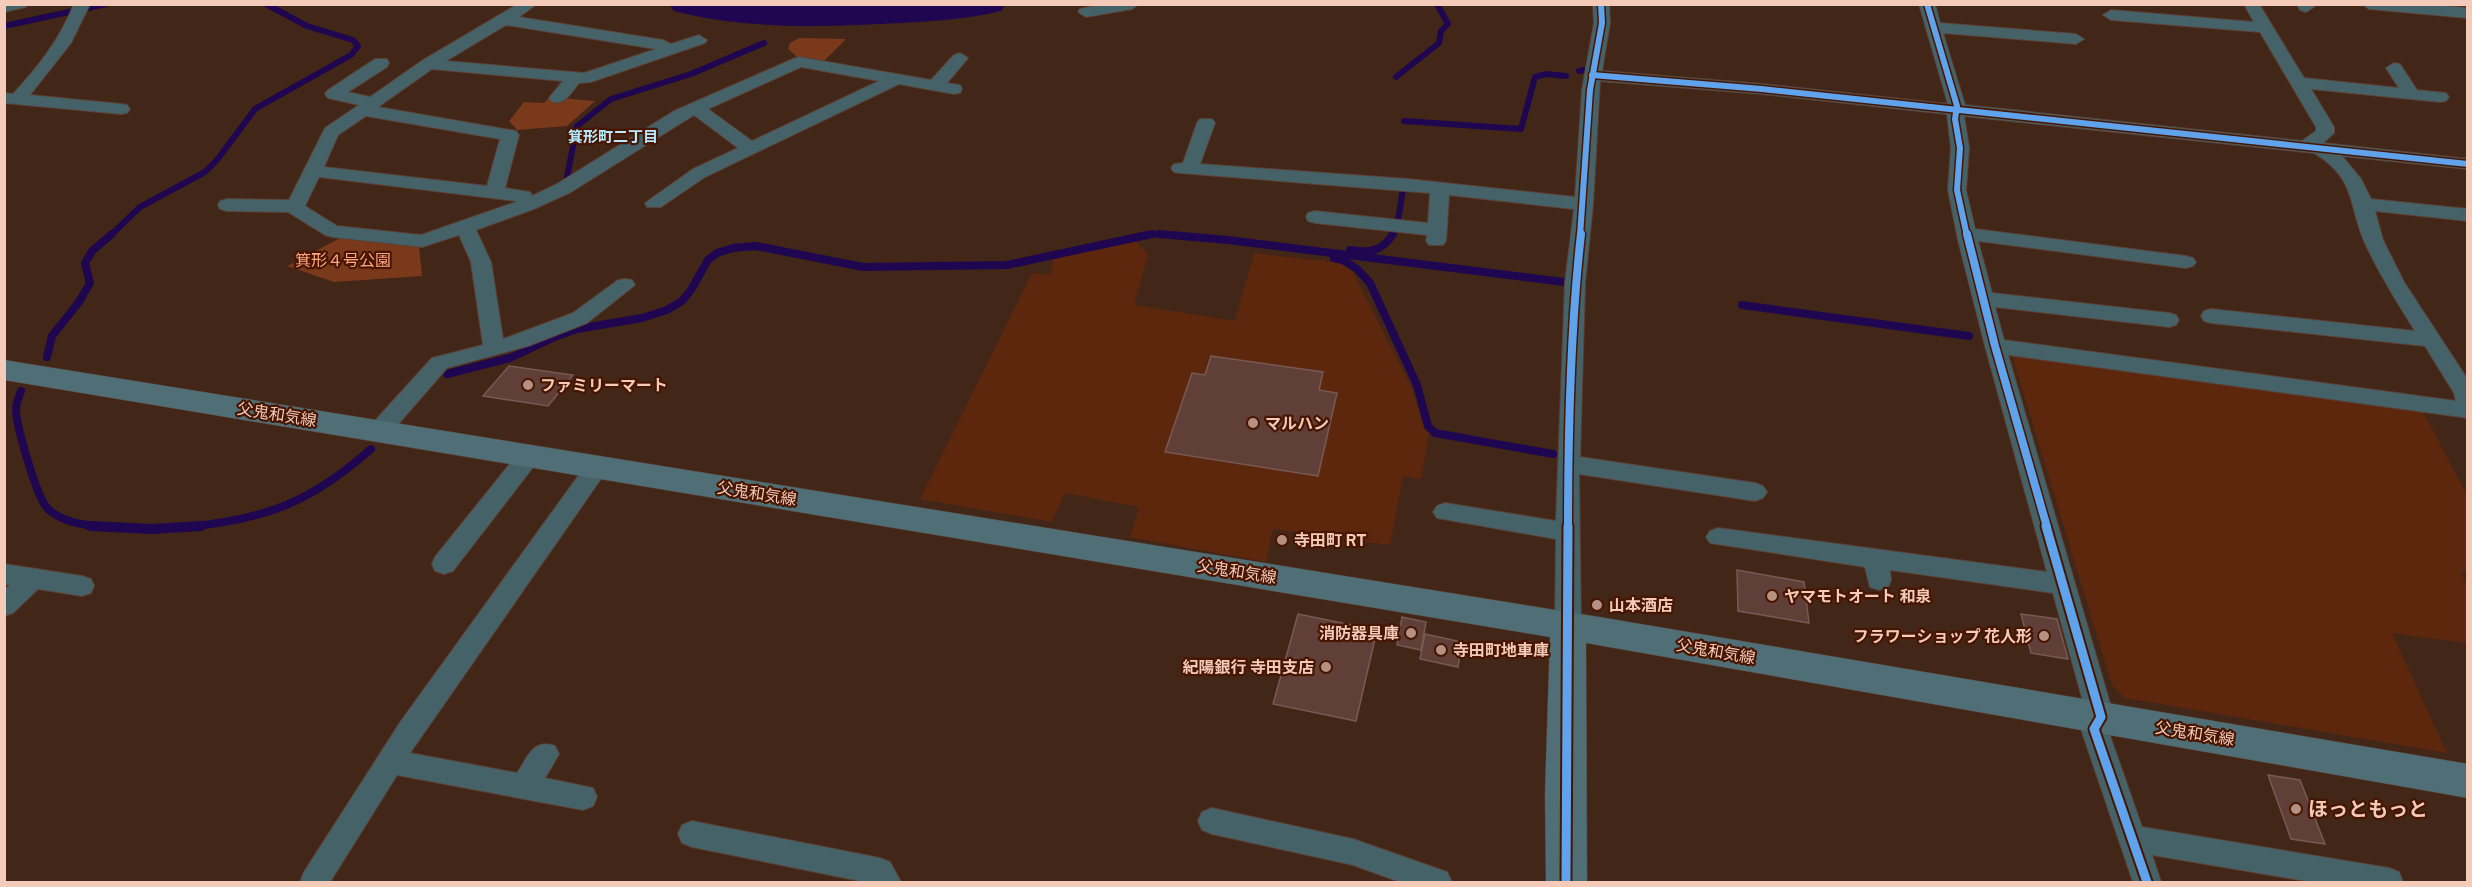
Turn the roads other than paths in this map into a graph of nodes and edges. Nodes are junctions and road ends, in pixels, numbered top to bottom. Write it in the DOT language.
graph roads {
  1 [pos="20,4"];
  2 [pos="531,4"];
  3 [pos="1601,4"];
  4 [pos="1927,4"];
  5 [pos="2251,4"];
  6 [pos="2369,4"];
  7 [pos="81,7"];
  8 [pos="4,8"];
  9 [pos="1132,9"];
  10 [pos="2129,10"];
  11 [pos="1086,12"];
  12 [pos="2468,13"];
  13 [pos="2111,15"];
  14 [pos="504,20"];
  15 [pos="1934,27"];
  16 [pos="2265,28"];
  17 [pos="2076,39"];
  18 [pos="699,40"];
  19 [pos="668,50"];
  20 [pos="960,58"];
  21 [pos="381,63"];
  22 [pos="429,64"];
  23 [pos="2394,68"];
  24 [pos="1592,75"];
  25 [pos="575,77"];
  26 [pos="897,79"];
  27 [pos="2299,83"];
  28 [pos="2412,94"];
  29 [pos="2440,97"];
  30 [pos="11,98"];
  31 [pos="558,98"];
  32 [pos="368,107"];
  33 [pos="695,108"];
  34 [pos="121,109"];
  35 [pos="1956,110"];
  36 [pos="1206,123"];
  37 [pos="750,148"];
  38 [pos="2322,150"];
  39 [pos="2468,164"];
  40 [pos="314,171"];
  41 [pos="1440,189"];
  42 [pos="495,192"];
  43 [pos="654,203"];
  44 [pos="1584,204"];
  45 [pos="2363,204"];
  46 [pos="227,205"];
  47 [pos="527,205"];
  48 [pos="296,206"];
  49 [pos="2468,215"];
  50 [pos="1315,217"];
  51 [pos="465,227"];
  52 [pos="1967,234"];
  53 [pos="2116,255"];
  54 [pos="2186,262"];
  55 [pos="2121,274"];
  56 [pos="625,285"];
  57 [pos="2095,292"];
  58 [pos="1984,298"];
  59 [pos="2101,312"];
  60 [pos="2211,316"];
  61 [pos="2169,320"];
  62 [pos="2430,340"];
  63 [pos="1995,346"];
  64 [pos="494,350"];
  65 [pos="4,370"];
  66 [pos="2467,405"];
  67 [pos="379,431"];
  68 [pos="529,456"];
  69 [pos="1568,464"];
  70 [pos="597,467"];
  71 [pos="1755,492"];
  72 [pos="1445,512"];
  73 [pos="1568,532"];
  74 [pos="1718,537"];
  75 [pos="444,564"];
  76 [pos="4,574"];
  77 [pos="33,578"];
  78 [pos="2062,584"];
  79 [pos="82,586"];
  80 [pos="4,606"];
  81 [pos="1568,627"];
  82 [pos="2101,717"];
  83 [pos="545,754"];
  84 [pos="391,762"];
  85 [pos="2468,781"];
  86 [pos="524,786"];
  87 [pos="583,797"];
  88 [pos="1212,821"];
  89 [pos="692,834"];
  90 [pos="2131,838"];
  91 [pos="314,882"];
  92 [pos="886,882"];
  93 [pos="1437,882"];
  94 [pos="1566,882"];
  95 [pos="2147,882"];
  96 [pos="2389,882"];
  1 -- 8 [label="street"];
  2 -- 14 [label="street"];
  3 -- 24 [label="street"];
  4 -- 15 [label="street"];
  5 -- 16 [label="street"];
  6 -- 12 [label="street"];
  7 -- 30 [label="street"];
  9 -- 11 [label="street"];
  10 -- 13 [label="street"];
  10 -- 16 [label="street"];
  14 -- 19 [label="street"];
  14 -- 22 [label="street"];
  15 -- 17 [label="street"];
  15 -- 35 [label="street"];
  16 -- 27 [label="street"];
  18 -- 19 [label="street"];
  19 -- 25 [label="street"];
  20 -- 26 [label="street"];
  21 -- 32 [label="street"];
  22 -- 25 [label="street"];
  22 -- 32 [label="street"];
  23 -- 28 [label="street"];
  24 -- 35 [label="street"];
  24 -- 44 [label="street"];
  25 -- 31 [label="street"];
  26 -- 33 [label="street"];
  26 -- 37 [label="street"];
  27 -- 28 [label="street"];
  27 -- 38 [label="street"];
  28 -- 29 [label="street"];
  30 -- 34 [label="street"];
  32 -- 40 [label="street"];
  32 -- 42 [label="street"];
  33 -- 37 [label="street"];
  33 -- 47 [label="street"];
  35 -- 38 [label="street"];
  35 -- 52 [label="street"];
  36 -- 41 [label="street"];
  37 -- 43 [label="street"];
  38 -- 39 [label="street"];
  38 -- 45 [label="street"];
  40 -- 42 [label="street"];
  40 -- 48 [label="street"];
  41 -- 44 [label="street"];
  41 -- 50 [label="street"];
  42 -- 47 [label="street"];
  44 -- 69 [label="street"];
  45 -- 49 [label="street"];
  45 -- 62 [label="street"];
  46 -- 48 [label="street"];
  47 -- 51 [label="street"];
  48 -- 51 [label="street"];
  51 -- 64 [label="street"];
  52 -- 53 [label="street"];
  52 -- 58 [label="street"];
  53 -- 54 [label="street"];
  53 -- 55 [label="street"];
  56 -- 64 [label="street"];
  57 -- 59 [label="street"];
  58 -- 59 [label="street"];
  58 -- 63 [label="street"];
  59 -- 61 [label="street"];
  60 -- 62 [label="street"];
  62 -- 66 [label="street"];
  63 -- 66 [label="street"];
  63 -- 78 [label="street"];
  64 -- 67 [label="street"];
  65 -- 67 [label="main road, 父鬼和気線"];
  67 -- 68 [label="main road, 父鬼和気線"];
  68 -- 70 [label="main road, 父鬼和気線"];
  68 -- 75 [label="street"];
  69 -- 71 [label="street"];
  69 -- 73 [label="street"];
  70 -- 81 [label="main road, 父鬼和気線"];
  70 -- 84 [label="street"];
  72 -- 73 [label="street"];
  73 -- 81 [label="street"];
  74 -- 78 [label="street"];
  76 -- 77 [label="street"];
  77 -- 79 [label="street"];
  77 -- 80 [label="street"];
  78 -- 82 [label="street"];
  81 -- 82 [label="main road, 父鬼和気線"];
  81 -- 94 [label="main road"];
  82 -- 85 [label="main road, 父鬼和気線"];
  82 -- 90 [label="street"];
  83 -- 86 [label="street"];
  84 -- 86 [label="street"];
  84 -- 91 [label="street"];
  86 -- 87 [label="street"];
  88 -- 93 [label="street"];
  89 -- 92 [label="street"];
  90 -- 95 [label="street"];
  90 -- 96 [label="street"];
}
